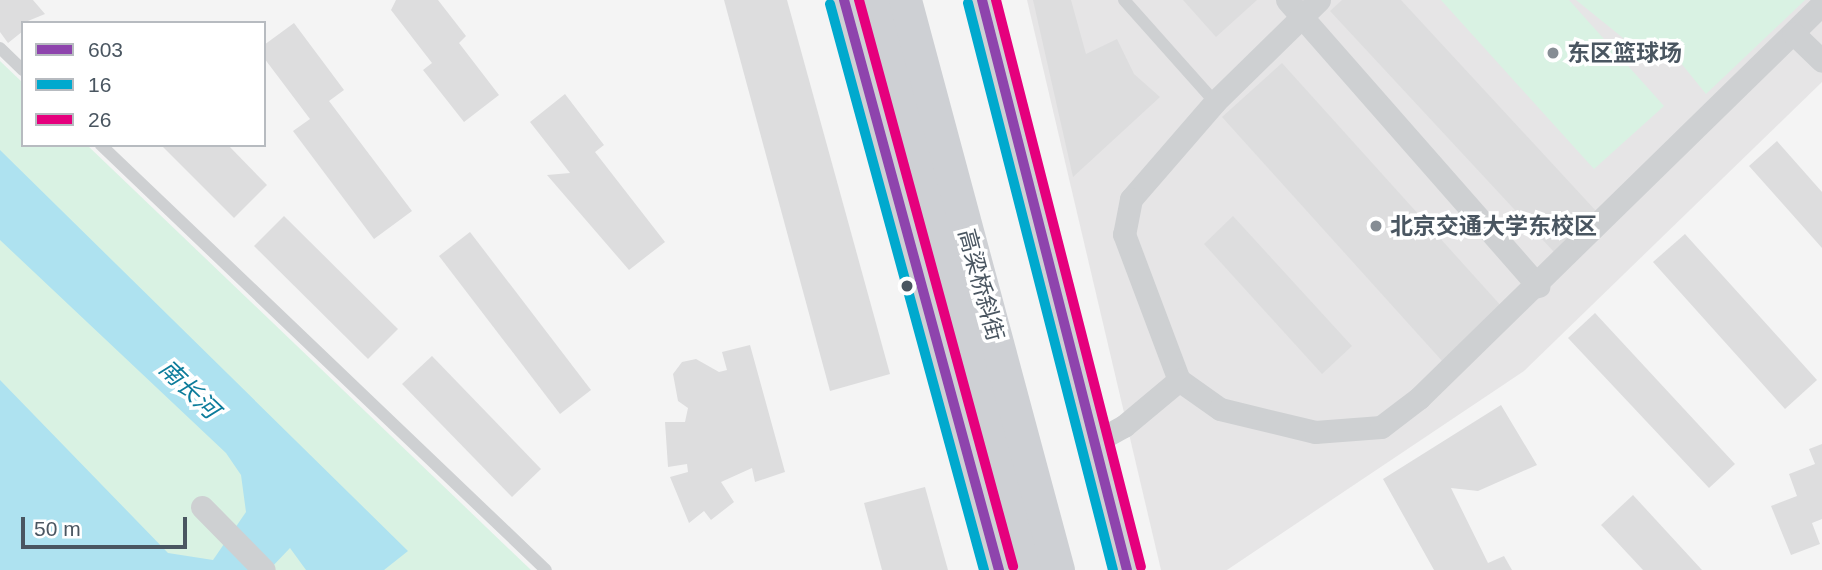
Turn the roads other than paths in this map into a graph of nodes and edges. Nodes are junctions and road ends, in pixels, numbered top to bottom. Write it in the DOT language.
graph roads {
  1 [pos="844,0"];
  2 [pos="877,0"];
  3 [pos="905,0"];
  4 [pos="982,0"];
  5 [pos="1124,0"];
  6 [pos="1319,0"];
  7 [pos="1822,4"];
  8 [pos="1294,8"];
  9 [pos="1793,33"];
  10 [pos="0,48"];
  11 [pos="1822,61"];
  12 [pos="21,68"];
  13 [pos="1214,102"];
  14 [pos="103,147"];
  15 [pos="1538,286"];
  16 [pos="1179,380"];
  17 [pos="1095,442"];
  18 [pos="202,508"];
  19 [pos="264,570"];
  20 [pos="546,570"];
  21 [pos="999,570"];
  22 [pos="1029,570"];
  23 [pos="1058,570"];
  24 [pos="1127,570"];
  1 -- 21 [label="street"];
  2 -- 22 [label="street, 高梁桥斜街"];
  3 -- 23 [label="street, 高梁桥斜街"];
  4 -- 17 [label="street"];
  5 -- 13 [label="lane"];
  6 -- 8 [label="street"];
  7 -- 9 [label="street"];
  8 -- 13 [label="street"];
  8 -- 15 [label="street"];
  9 -- 11 [label="street"];
  9 -- 15 [label="street"];
  10 -- 12 [label="lane"];
  13 -- 16 [label="street"];
  14 -- 20 [label="lane"];
  15 -- 16 [label="street"];
  16 -- 17 [label="street"];
  17 -- 24 [label="street"];
  18 -- 19 [label="street"];
}
